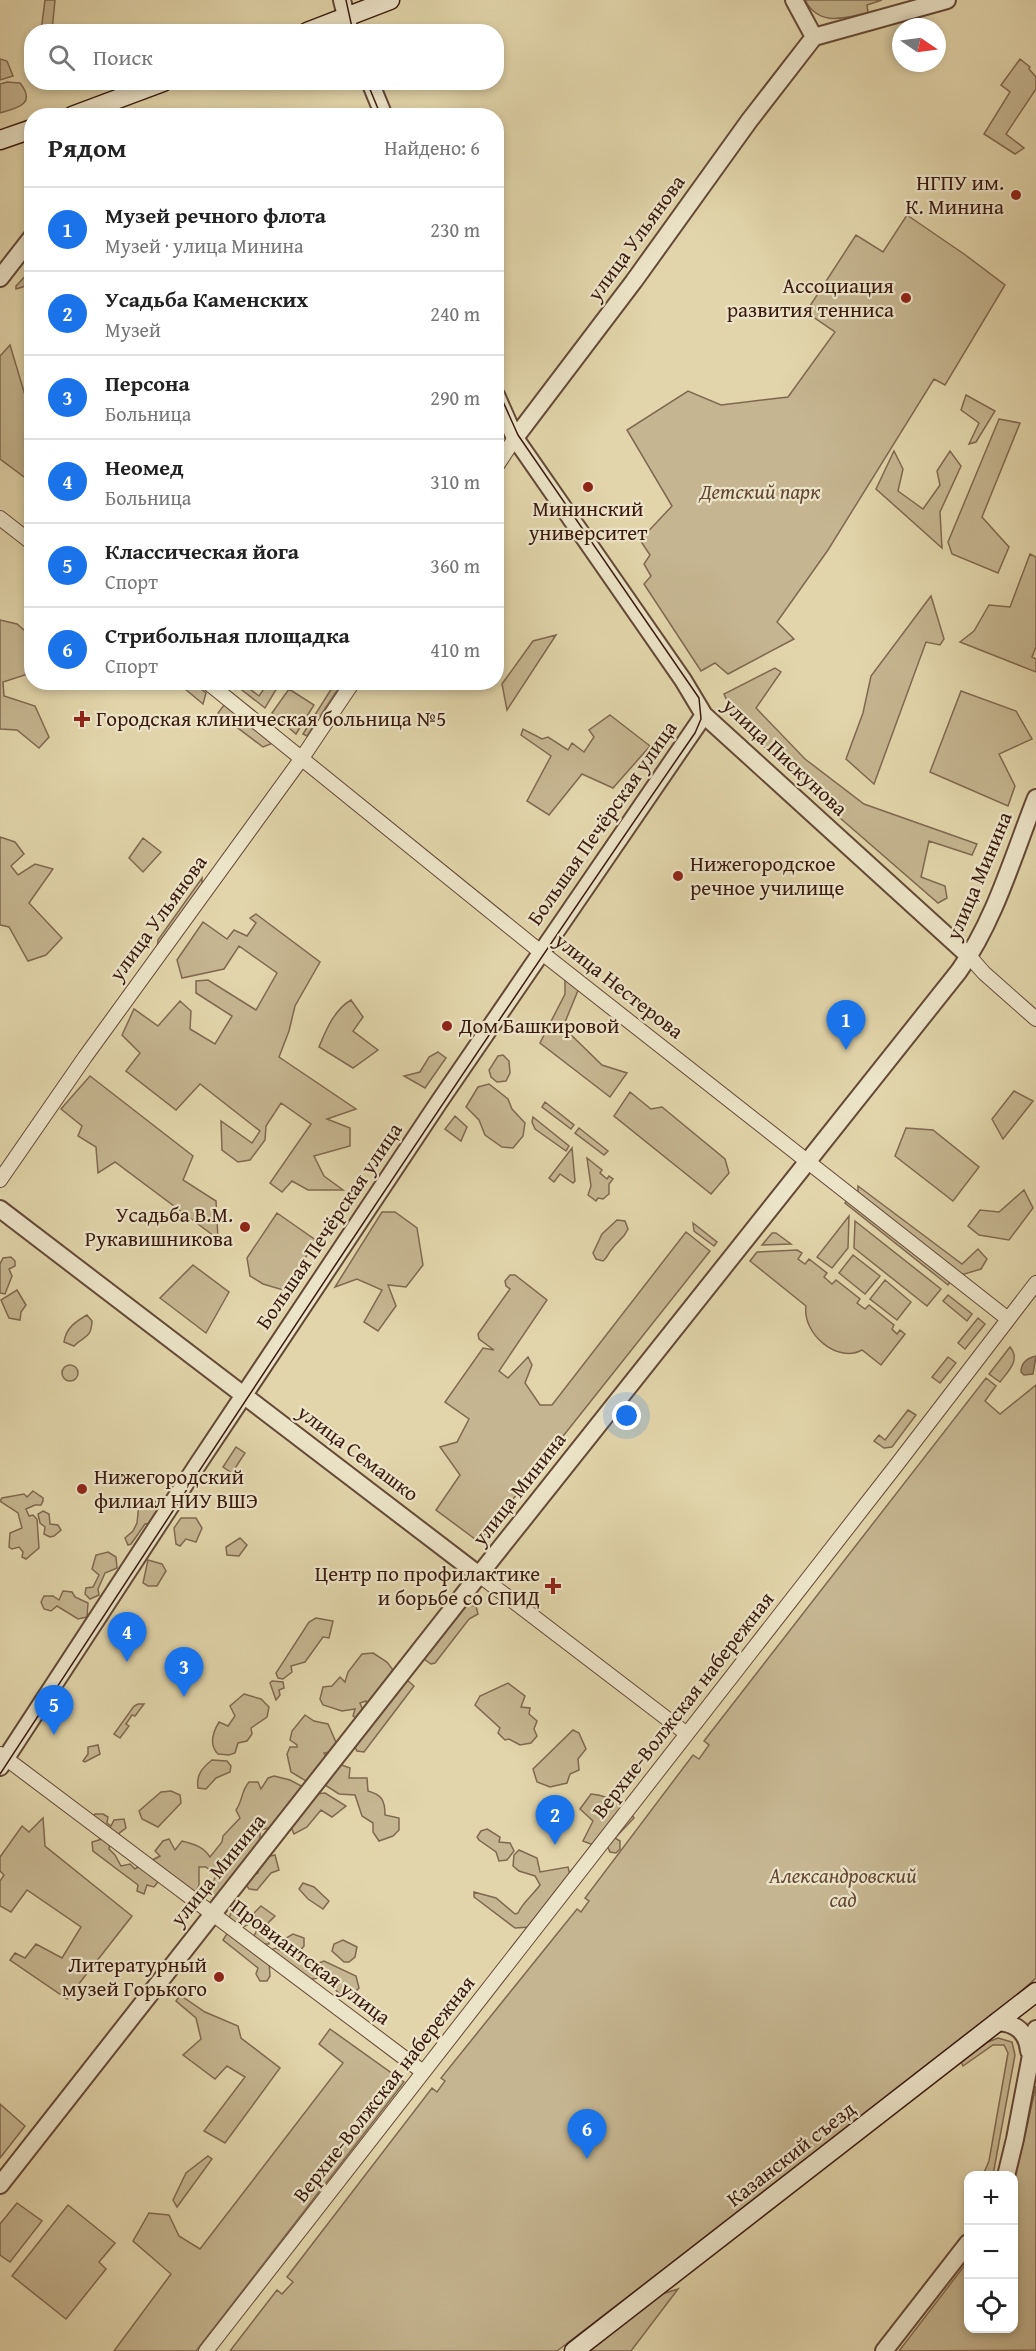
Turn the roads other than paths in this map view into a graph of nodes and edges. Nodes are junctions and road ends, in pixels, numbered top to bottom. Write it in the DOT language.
graph roads {
  1 [pos="390,0"];
  2 [pos="794,0"];
  3 [pos="947,0"];
  4 [pos="346,16"];
  5 [pos="326,24"];
  6 [pos="814,37"];
  7 [pos="147,90"];
  8 [pos="373,90"];
  9 [pos="111,108"];
  10 [pos="381,108"];
  11 [pos="24,132"];
  12 [pos="0,140"];
  13 [pos="24,247"];
  14 [pos="0,278"];
  15 [pos="504,413"];
  16 [pos="515,438"];
  17 [pos="504,455"];
  18 [pos="0,518"];
  19 [pos="24,537"];
  20 [pos="217,690"];
  21 [pos="348,690"];
  22 [pos="704,715"];
  23 [pos="302,758"];
  24 [pos="1036,798"];
  25 [pos="540,952"];
  26 [pos="969,956"];
  27 [pos="1036,1019"];
  28 [pos="808,1161"];
  29 [pos="0,1180"];
  30 [pos="0,1209"];
  31 [pos="1036,1283"];
  32 [pos="1008,1319"];
  33 [pos="243,1395"];
  34 [pos="479,1575"];
  35 [pos="687,1734"];
  36 [pos="2,1760"];
  37 [pos="212,1914"];
  38 [pos="1036,1992"];
  39 [pos="997,2022"];
  40 [pos="1036,2029"];
  41 [pos="1030,2055"];
  42 [pos="423,2072"];
  43 [pos="1007,2171"];
  44 [pos="0,2185"];
  45 [pos="964,2249"];
  46 [pos="206,2351"];
  47 [pos="574,2351"];
  48 [pos="884,2351"];
  1 -- 4 [label="main road"];
  2 -- 6 [label="street"];
  3 -- 6 [label="street"];
  4 -- 5 [label="main road"];
  6 -- 16 [label="street, улица Ульянова"];
  7 -- 9 [label="main road"];
  8 -- 10 [label="street"];
  11 -- 12 [label="main road"];
  13 -- 14 [label="street"];
  15 -- 16 [label="street, улица Пискунова"];
  16 -- 17 [label="street, улица Ульянова"];
  16 -- 22 [label="street, улица Пискунова"];
  18 -- 19 [label="street"];
  20 -- 23 [label="street, улица Нестерова"];
  21 -- 23 [label="street, улица Ульянова"];
  22 -- 25 [label="street, Большая Печёрская улица"];
  22 -- 26 [label="street, улица Пискунова"];
  23 -- 25 [label="street, улица Нестерова"];
  23 -- 29 [label="street, улица Ульянова"];
  24 -- 26 [label="street, улица Минина"];
  25 -- 28 [label="street, улица Нестерова"];
  25 -- 33 [label="street, Большая Печёрская улица"];
  26 -- 27 [label="street, улица Пискунова"];
  26 -- 28 [label="street, улица Минина"];
  28 -- 32 [label="street, улица Нестерова"];
  28 -- 34 [label="street, улица Минина"];
  30 -- 33 [label="street, улица Семашко"];
  31 -- 32 [label="street, Верхне-Волжская набережная"];
  32 -- 35 [label="street, Верхне-Волжская набережная"];
  33 -- 34 [label="street, улица Семашко"];
  33 -- 36 [label="street, Большая Печёрская улица"];
  34 -- 35 [label="street, улица Семашко"];
  34 -- 37 [label="street, улица Минина"];
  35 -- 42 [label="street, Верхне-Волжская набережная"];
  36 -- 37 [label="street, Провиантская улица"];
  37 -- 42 [label="street, Провиантская улица"];
  37 -- 44 [label="street, улица Минина"];
  38 -- 39 [label="main road, Казанский съезд"];
  39 -- 41 [label="street"];
  39 -- 47 [label="main road, Казанский съезд"];
  40 -- 41 [label="street"];
  41 -- 43 [label="street"];
  42 -- 46 [label="street, Верхне-Волжская набережная"];
  45 -- 48 [label="street"];
}
